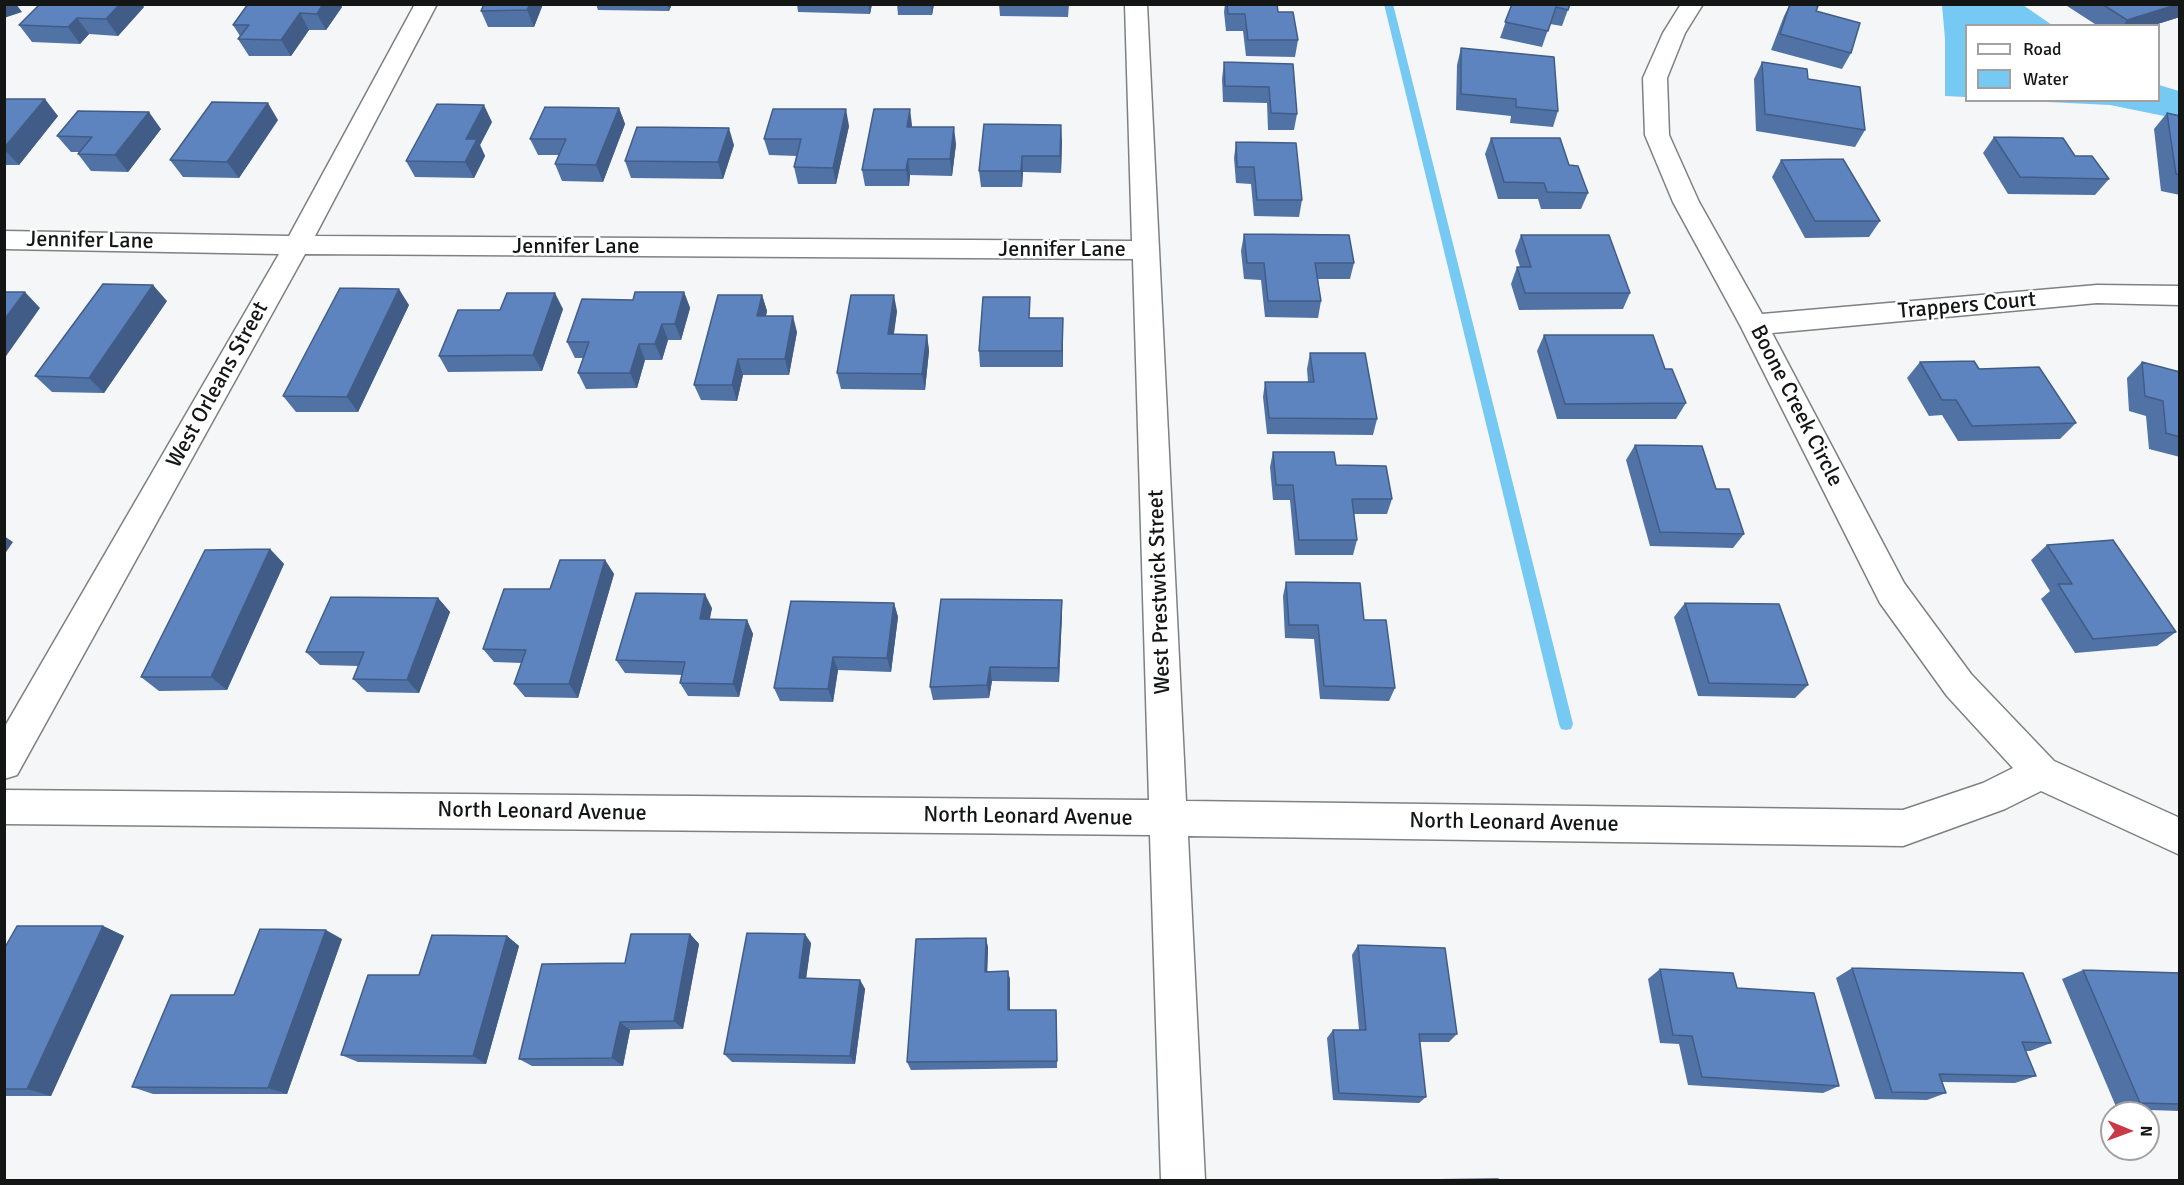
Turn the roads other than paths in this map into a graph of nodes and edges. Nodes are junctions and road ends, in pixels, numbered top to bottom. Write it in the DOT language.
graph roads {
  1 [pos="426,4"];
  2 [pos="1136,4"];
  3 [pos="1692,4"];
  4 [pos="4,240"];
  5 [pos="297,245"];
  6 [pos="1147,250"];
  7 [pos="2180,296"];
  8 [pos="1754,325"];
  9 [pos="4,763"];
  10 [pos="2041,772"];
  11 [pos="4,807"];
  12 [pos="1168,818"];
  13 [pos="2180,837"];
  14 [pos="1183,1180"];
  1 -- 5 [label="street, West Orleans Street"];
  2 -- 6 [label="street, West Prestwick Street"];
  3 -- 8 [label="street, Boone Creek Circle"];
  4 -- 5 [label="street, Jennifer Lane"];
  5 -- 6 [label="street, Jennifer Lane"];
  5 -- 9 [label="street, West Orleans Street"];
  6 -- 12 [label="street, West Prestwick Street"];
  7 -- 8 [label="street, Trappers Court"];
  8 -- 10 [label="street, Boone Creek Circle"];
  10 -- 12 [label="street, North Leonard Avenue"];
  10 -- 13 [label="street"];
  11 -- 12 [label="street, North Leonard Avenue"];
  12 -- 14 [label="street, West Prestwick Street"];
}
